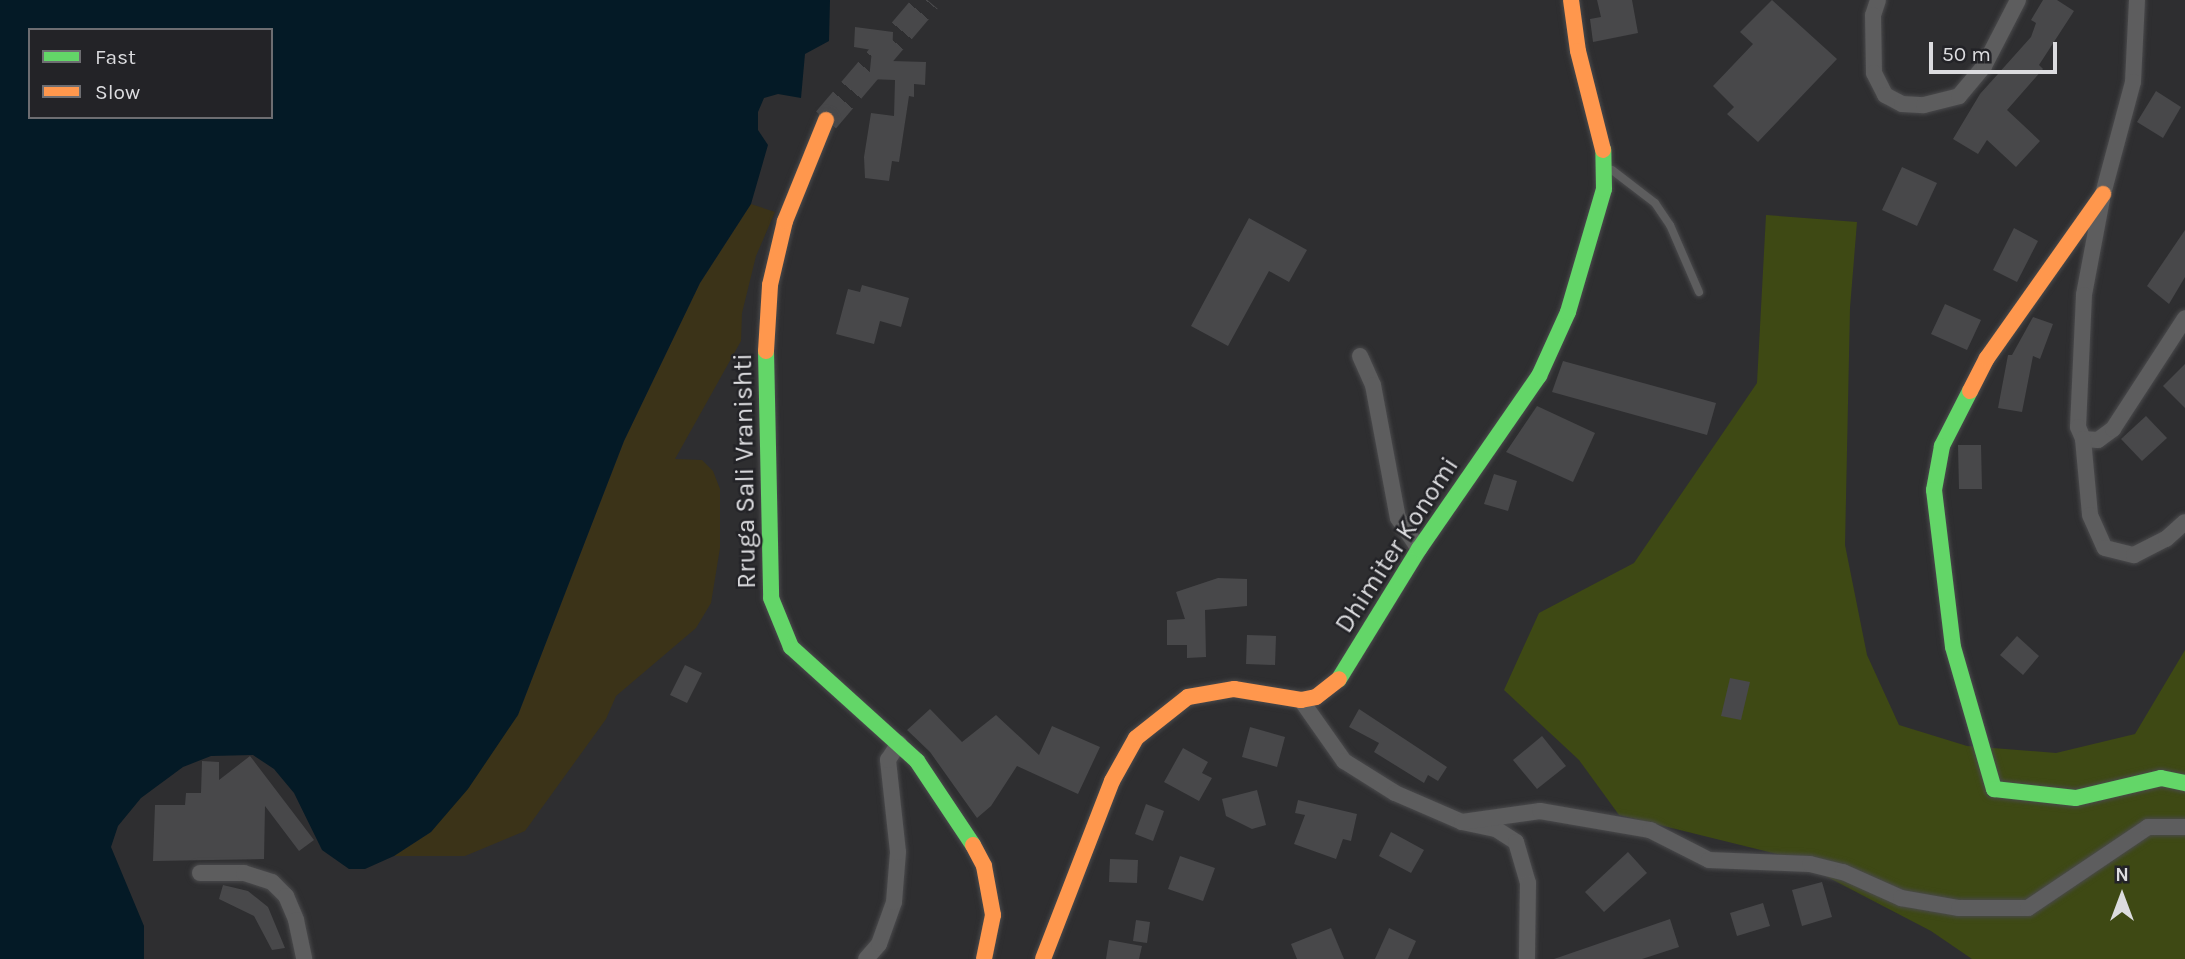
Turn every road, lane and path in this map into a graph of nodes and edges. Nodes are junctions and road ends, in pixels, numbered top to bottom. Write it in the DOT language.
graph roads {
  1 [pos="1571,0"];
  2 [pos="1878,0"];
  3 [pos="2018,0"];
  4 [pos="2137,0"];
  5 [pos="826,120"];
  6 [pos="1606,166"];
  7 [pos="2103,194"];
  8 [pos="1699,292"];
  9 [pos="2185,318"];
  10 [pos="1360,356"];
  11 [pos="2083,439"];
  12 [pos="2185,522"];
  13 [pos="1419,549"];
  14 [pos="1301,700"];
  15 [pos="898,743"];
  16 [pos="2185,783"];
  17 [pos="1462,822"];
  18 [pos="2185,828"];
  19 [pos="200,873"];
  20 [pos="304,959"];
  21 [pos="866,959"];
  22 [pos="984,959"];
  23 [pos="1043,959"];
  24 [pos="1527,959"];
  1 -- 6 [label="main road, Dhimiter Konomi"];
  2 -- 3 [label="street"];
  4 -- 7 [label="street"];
  5 -- 15 [label="main road, Rruga Sali Vranishti"];
  6 -- 8 [label="lane"];
  6 -- 13 [label="main road, Dhimiter Konomi"];
  7 -- 11 [label="street"];
  7 -- 16 [label="main road"];
  9 -- 11 [label="street"];
  10 -- 13 [label="street"];
  11 -- 12 [label="street"];
  13 -- 14 [label="main road, Dhimiter Konomi"];
  14 -- 17 [label="street"];
  14 -- 23 [label="main road"];
  15 -- 21 [label="street"];
  15 -- 22 [label="main road, Rruga Sali Vranishti"];
  17 -- 18 [label="street"];
  17 -- 24 [label="street"];
  19 -- 20 [label="street"];
}
